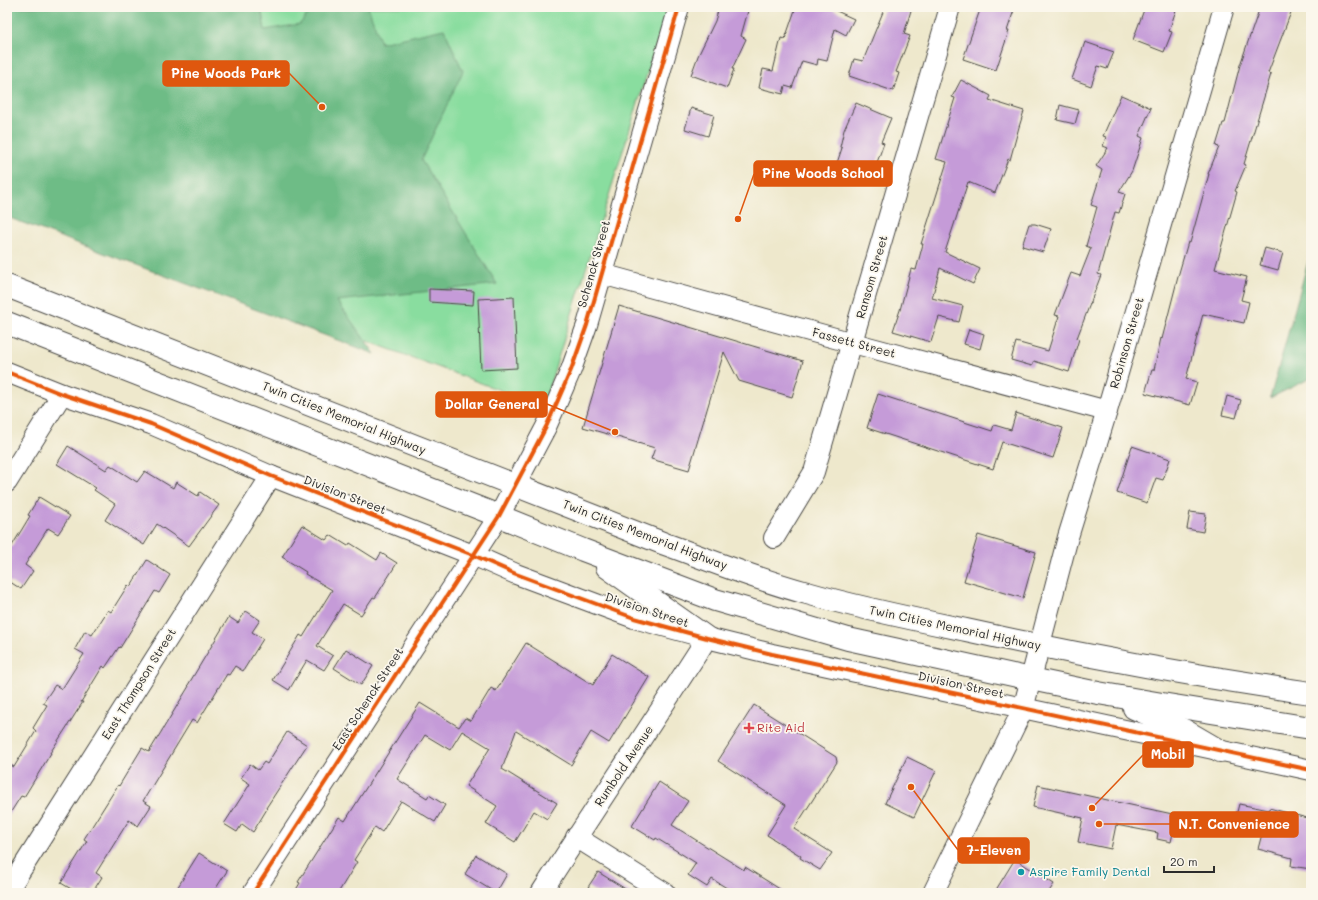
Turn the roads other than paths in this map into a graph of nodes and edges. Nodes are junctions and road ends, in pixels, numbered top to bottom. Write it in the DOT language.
graph roads {
  1 [pos="679,7"];
  2 [pos="950,7"];
  3 [pos="1224,7"];
  4 [pos="602,274"];
  5 [pos="7,286"];
  6 [pos="7,323"];
  7 [pos="852,343"];
  8 [pos="7,372"];
  9 [pos="62,394"];
  10 [pos="1107,411"];
  11 [pos="271,476"];
  12 [pos="7,482"];
  13 [pos="516,485"];
  14 [pos="499,516"];
  15 [pos="774,538"];
  16 [pos="583,550"];
  17 [pos="473,555"];
  18 [pos="707,638"];
  19 [pos="1039,646"];
  20 [pos="1031,679"];
  21 [pos="1098,693"];
  22 [pos="1311,693"];
  23 [pos="1023,709"];
  24 [pos="1311,728"];
  25 [pos="1220,751"];
  26 [pos="1311,770"];
  27 [pos="576,837"];
  28 [pos="7,892"];
  29 [pos="252,893"];
  30 [pos="541,893"];
  31 [pos="665,893"];
  32 [pos="933,893"];
  1 -- 4 [label="street, Schenck Street"];
  2 -- 7 [label="street, Ransom Street"];
  3 -- 10 [label="street, Robinson Street"];
  4 -- 7 [label="street, Fassett Street"];
  4 -- 13 [label="street, Schenck Street"];
  5 -- 13 [label="main road, Twin Cities Memorial Highway"];
  6 -- 14 [label="main road"];
  7 -- 10 [label="street, Fassett Street"];
  7 -- 15 [label="street, Ransom Street"];
  8 -- 9 [label="street, Division Street"];
  9 -- 11 [label="street, Division Street"];
  9 -- 12 [label="street"];
  10 -- 19 [label="street, Robinson Street"];
  11 -- 17 [label="street, Division Street"];
  11 -- 28 [label="street, East Thompson Street"];
  13 -- 14 [label="street, Schenck Street"];
  13 -- 19 [label="main road, Twin Cities Memorial Highway"];
  14 -- 16 [label="main road"];
  14 -- 17 [label="street, East Schenck Street"];
  16 -- 18 [label="main road"];
  16 -- 20 [label="main road"];
  17 -- 18 [label="street, Division Street"];
  17 -- 29 [label="street, East Schenck Street"];
  18 -- 23 [label="street, Division Street"];
  18 -- 27 [label="street, Rumbold Avenue"];
  19 -- 20 [label="street, Robinson Street"];
  19 -- 22 [label="main road, Twin Cities Memorial Highway"];
  20 -- 21 [label="main road"];
  20 -- 23 [label="street, Robinson Street"];
  21 -- 24 [label="main road"];
  21 -- 25 [label="main road"];
  23 -- 25 [label="street, Division Street"];
  23 -- 32 [label="street, Robinson Street"];
  25 -- 26 [label="street, Division Street"];
  27 -- 30 [label="street, Rumbold Avenue"];
  27 -- 31 [label="street"];
}
